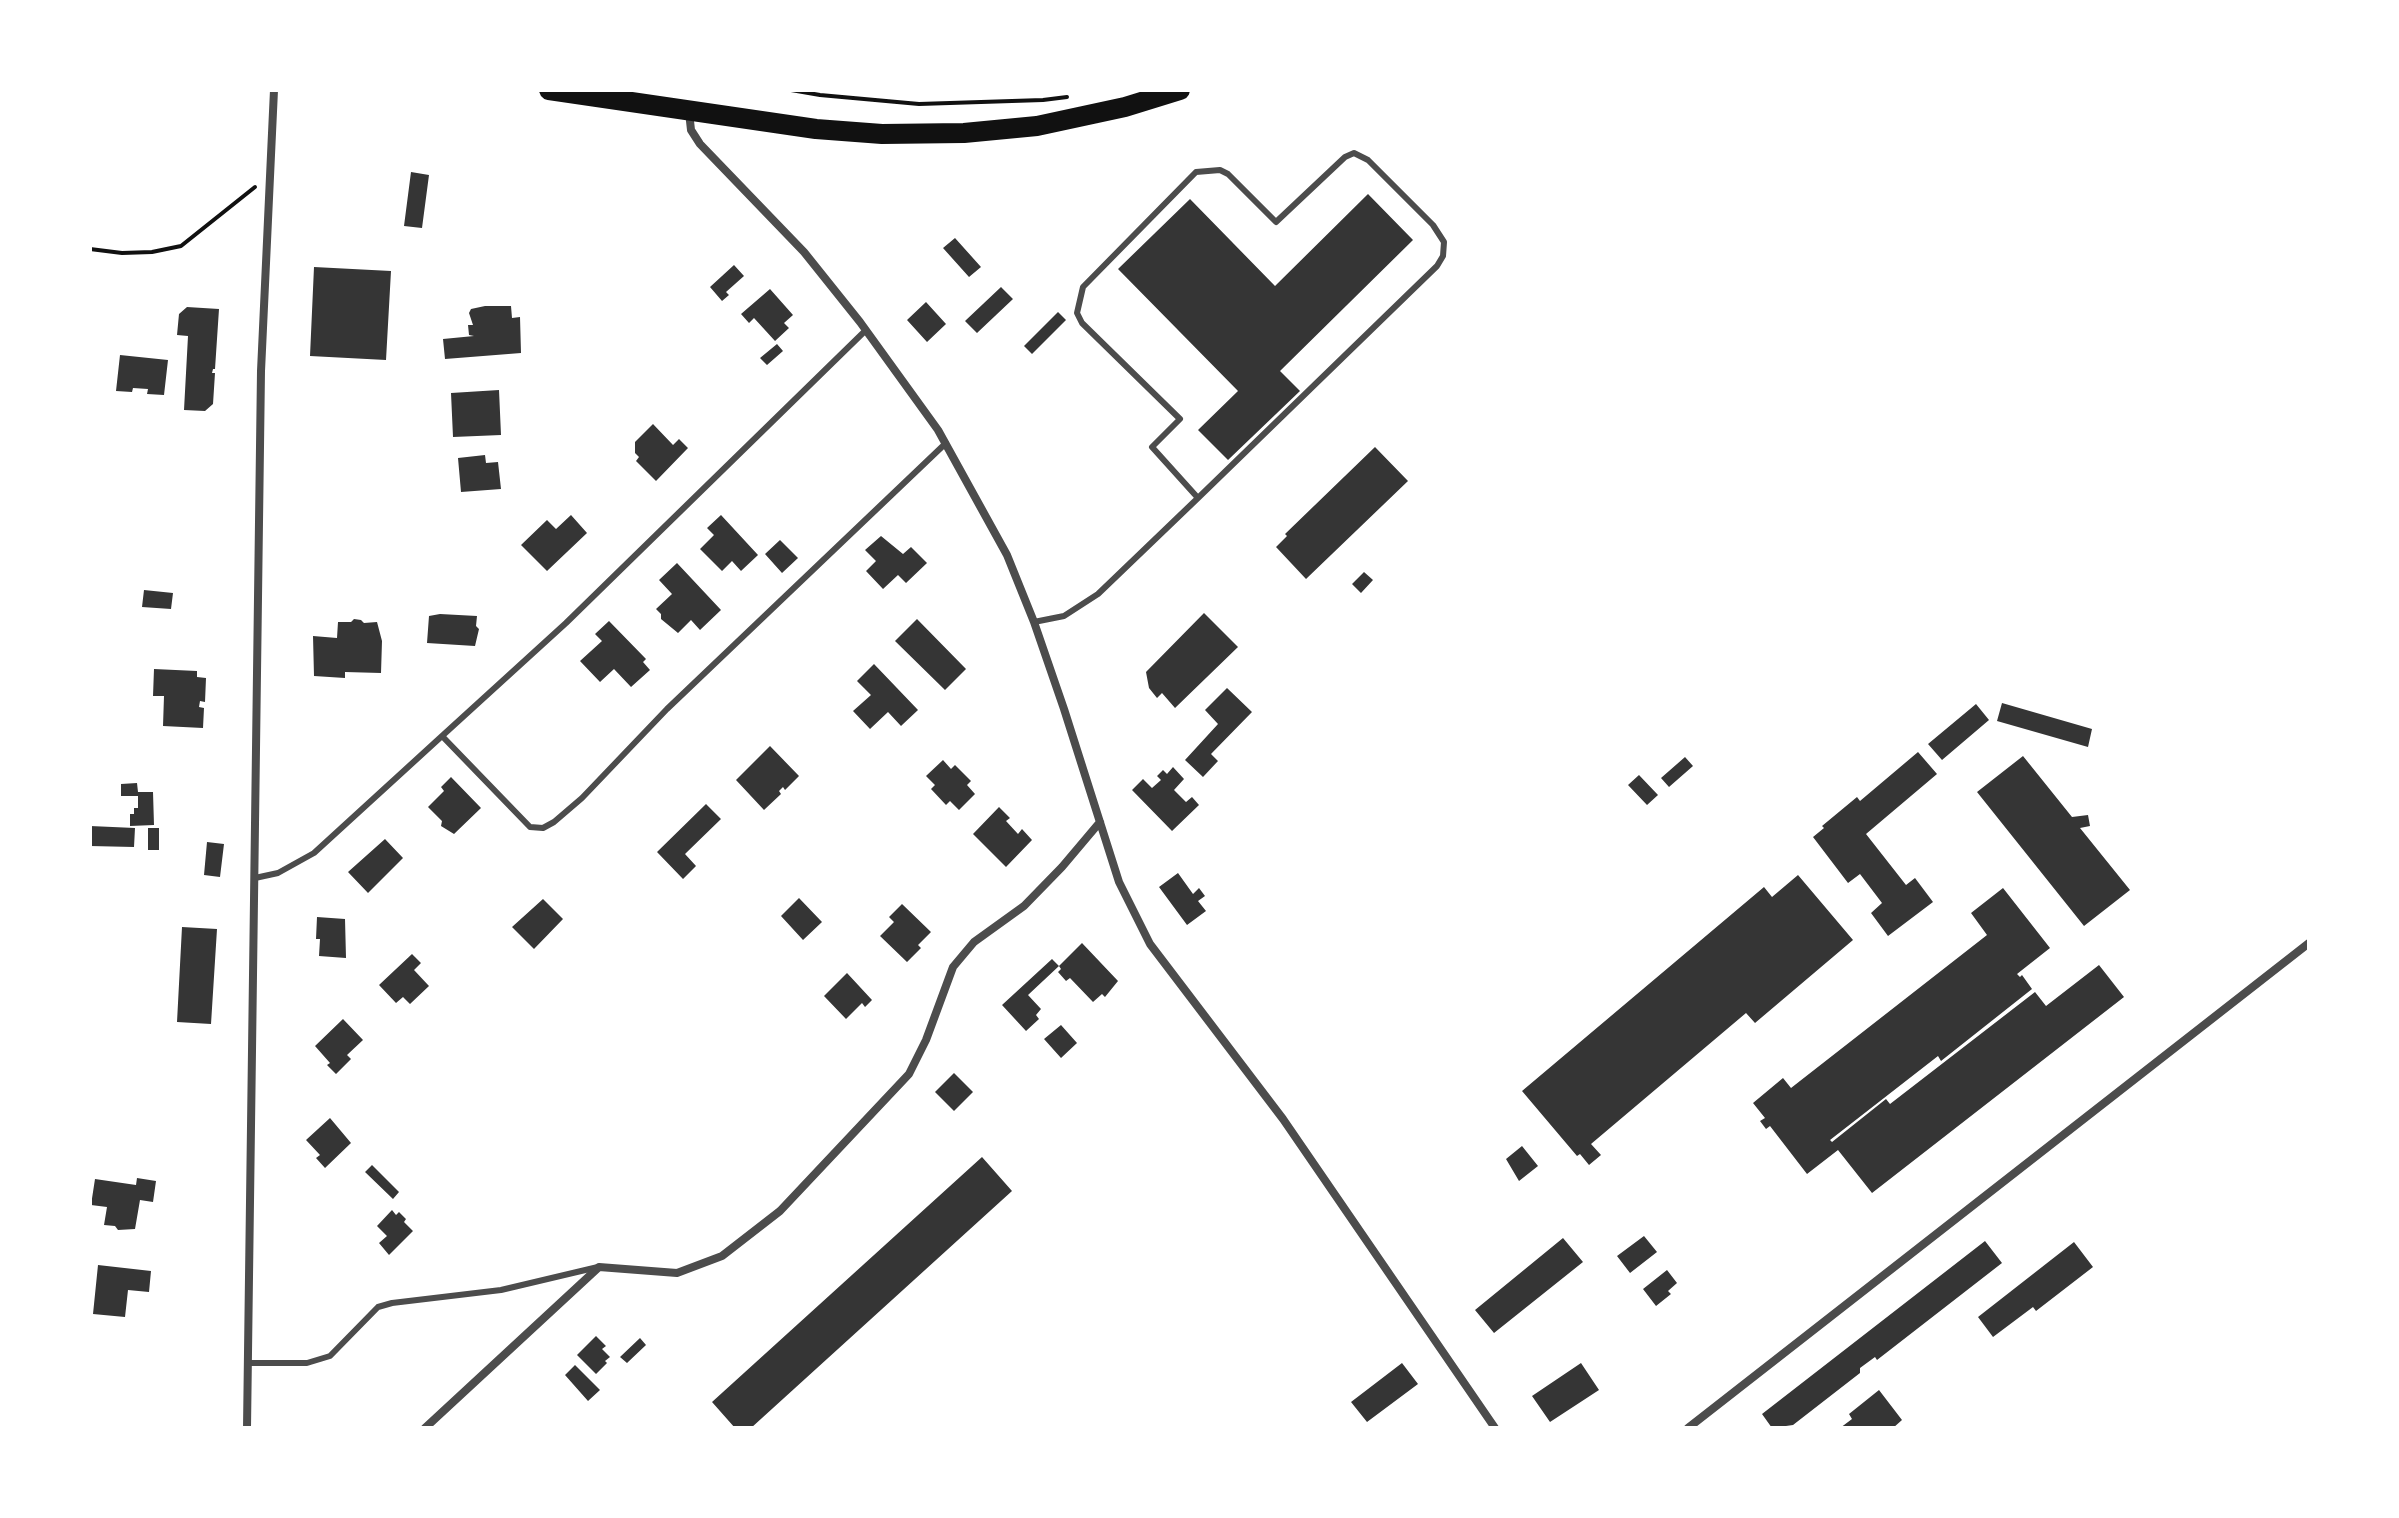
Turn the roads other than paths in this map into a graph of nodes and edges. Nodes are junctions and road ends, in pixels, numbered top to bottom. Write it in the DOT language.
graph roads {
  1 [pos="274,90"];
  2 [pos="549,90"];
  3 [pos="1180,90"];
  4 [pos="591,93"];
  5 [pos="689,111"];
  6 [pos="866,330"];
  7 [pos="946,443"];
  8 [pos="1198,498"];
  9 [pos="1034,622"];
  10 [pos="442,736"];
  11 [pos="1100,822"];
  12 [pos="255,878"];
  13 [pos="2309,943"];
  14 [pos="599,1267"];
  15 [pos="248,1363"];
  16 [pos="247,1428"];
  17 [pos="425,1428"];
  18 [pos="1495,1428"];
  19 [pos="1688,1428"];
  1 -- 12 [label="street"];
  2 -- 4 [label="main road"];
  3 -- 5 [label="main road"];
  4 -- 5 [label="main road"];
  5 -- 6 [label="street"];
  6 -- 7 [label="street"];
  6 -- 10 [label="lane"];
  7 -- 9 [label="street"];
  7 -- 10 [label="lane"];
  8 -- 8 [label="lane"];
  8 -- 9 [label="lane"];
  9 -- 11 [label="street"];
  10 -- 12 [label="lane"];
  11 -- 14 [label="street"];
  11 -- 18 [label="street"];
  12 -- 15 [label="street"];
  13 -- 19 [label="street"];
  14 -- 15 [label="lane"];
  14 -- 17 [label="street"];
  15 -- 16 [label="street"];
}
